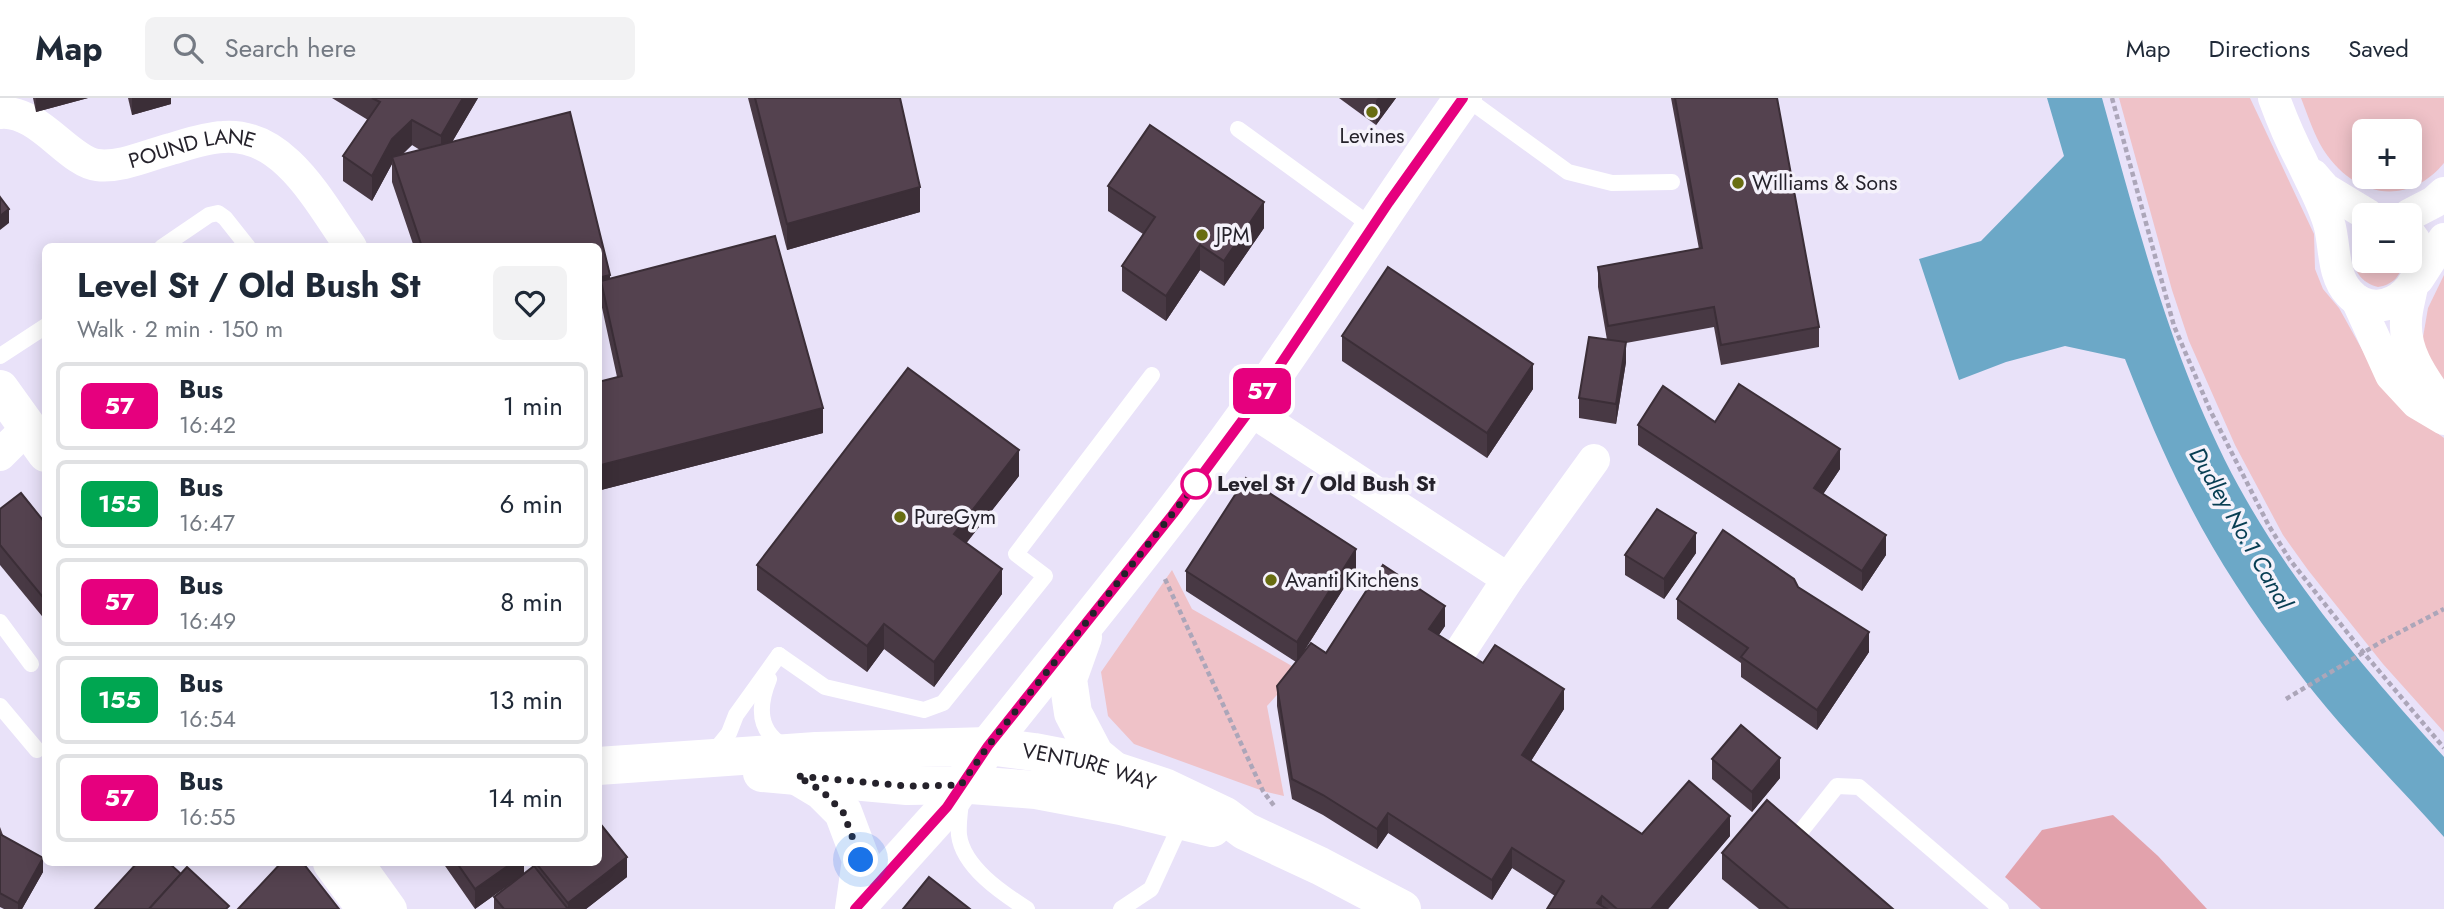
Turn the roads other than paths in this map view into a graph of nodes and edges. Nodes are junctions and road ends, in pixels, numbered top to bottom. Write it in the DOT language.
graph roads {
  1 [pos="1464,98"];
  2 [pos="2274,98"];
  3 [pos="3,108"];
  4 [pos="1238,129"];
  5 [pos="2302,164"];
  6 [pos="1672,182"];
  7 [pos="2444,193"];
  8 [pos="2352,205"];
  9 [pos="2422,208"];
  10 [pos="1373,227"];
  11 [pos="2352,232"];
  12 [pos="2444,239"];
  13 [pos="168,243"];
  14 [pos="245,243"];
  15 [pos="348,243"];
  16 [pos="2336,261"];
  17 [pos="2417,273"];
  18 [pos="2415,283"];
  19 [pos="2357,300"];
  20 [pos="42,329"];
  21 [pos="0,356"];
  22 [pos="1152,375"];
  23 [pos="0,389"];
  24 [pos="2444,408"];
  25 [pos="1250,410"];
  26 [pos="2444,419"];
  27 [pos="36,440"];
  28 [pos="0,455"];
  29 [pos="1594,460"];
  30 [pos="1508,579"];
  31 [pos="1090,618"];
  32 [pos="0,622"];
  33 [pos="779,655"];
  34 [pos="1456,658"];
  35 [pos="31,664"];
  36 [pos="0,706"];
  37 [pos="988,746"];
  38 [pos="37,750"];
  39 [pos="709,757"];
  40 [pos="796,764"];
  41 [pos="602,766"];
  42 [pos="1112,769"];
  43 [pos="961,785"];
  44 [pos="1186,811"];
  45 [pos="1789,845"];
  46 [pos="334,866"];
  47 [pos="360,866"];
  48 [pos="366,909"];
  49 [pos="391,909"];
  50 [pos="854,909"];
  51 [pos="1027,909"];
  52 [pos="1121,909"];
  53 [pos="1402,909"];
  54 [pos="2001,909"];
  1 -- 6 [label="lane"];
  1 -- 10 [label="main road"];
  2 -- 5 [label="street"];
  3 -- 15 [label="street, POUND LANE"];
  4 -- 10 [label="lane"];
  5 -- 8 [label="street"];
  5 -- 16 [label="street"];
  7 -- 9 [label="street"];
  10 -- 25 [label="main road"];
  11 -- 16 [label="street"];
  12 -- 18 [label="street"];
  13 -- 14 [label="lane"];
  16 -- 19 [label="street"];
  17 -- 18 [label="street"];
  18 -- 19 [label="street"];
  18 -- 24 [label="street"];
  19 -- 26 [label="street"];
  20 -- 21 [label="lane"];
  22 -- 33 [label="lane"];
  23 -- 27 [label="main road"];
  25 -- 30 [label="street"];
  25 -- 31 [label="main road"];
  27 -- 28 [label="street"];
  29 -- 30 [label="street"];
  30 -- 34 [label="street"];
  31 -- 37 [label="main road"];
  31 -- 42 [label="main road"];
  32 -- 35 [label="lane"];
  33 -- 39 [label="lane"];
  33 -- 40 [label="lane"];
  36 -- 38 [label="lane"];
  37 -- 40 [label="main road, VENTURE WAY"];
  37 -- 42 [label="main road, VENTURE WAY"];
  37 -- 43 [label="main road"];
  39 -- 40 [label="main road, VENTURE WAY"];
  39 -- 41 [label="main road, VENTURE WAY"];
  40 -- 43 [label="main road, VENTURE WAY"];
  40 -- 50 [label="main road"];
  42 -- 44 [label="main road, VENTURE WAY"];
  43 -- 44 [label="main road, VENTURE WAY"];
  43 -- 50 [label="main road"];
  43 -- 51 [label="lane"];
  44 -- 52 [label="lane"];
  44 -- 53 [label="main road, VENTURE WAY"];
  45 -- 54 [label="lane"];
  46 -- 48 [label="main road"];
  47 -- 49 [label="street"];
}
